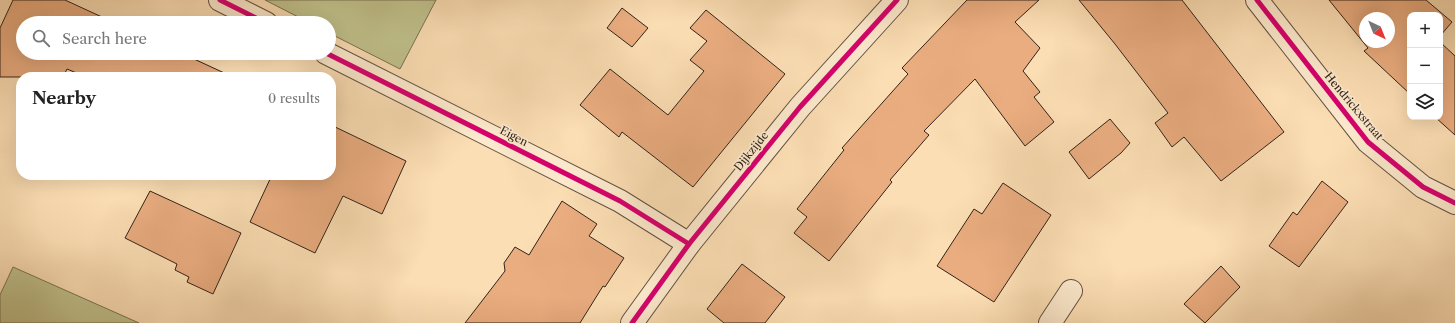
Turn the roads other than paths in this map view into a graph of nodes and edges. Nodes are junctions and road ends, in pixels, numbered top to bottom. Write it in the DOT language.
graph roads {
  1 [pos="220,0"];
  2 [pos="896,0"];
  3 [pos="1257,0"];
  4 [pos="252,16"];
  5 [pos="336,58"];
  6 [pos="1455,203"];
  7 [pos="689,244"];
  8 [pos="1071,291"];
  9 [pos="632,323"];
  10 [pos="1050,323"];
  1 -- 4 [label="street"];
  2 -- 7 [label="street, Dijkzijde"];
  3 -- 6 [label="street, Hendrickxstraat"];
  5 -- 7 [label="street, Eigen"];
  7 -- 9 [label="street, Dijkzijde"];
  8 -- 10 [label="street"];
}
